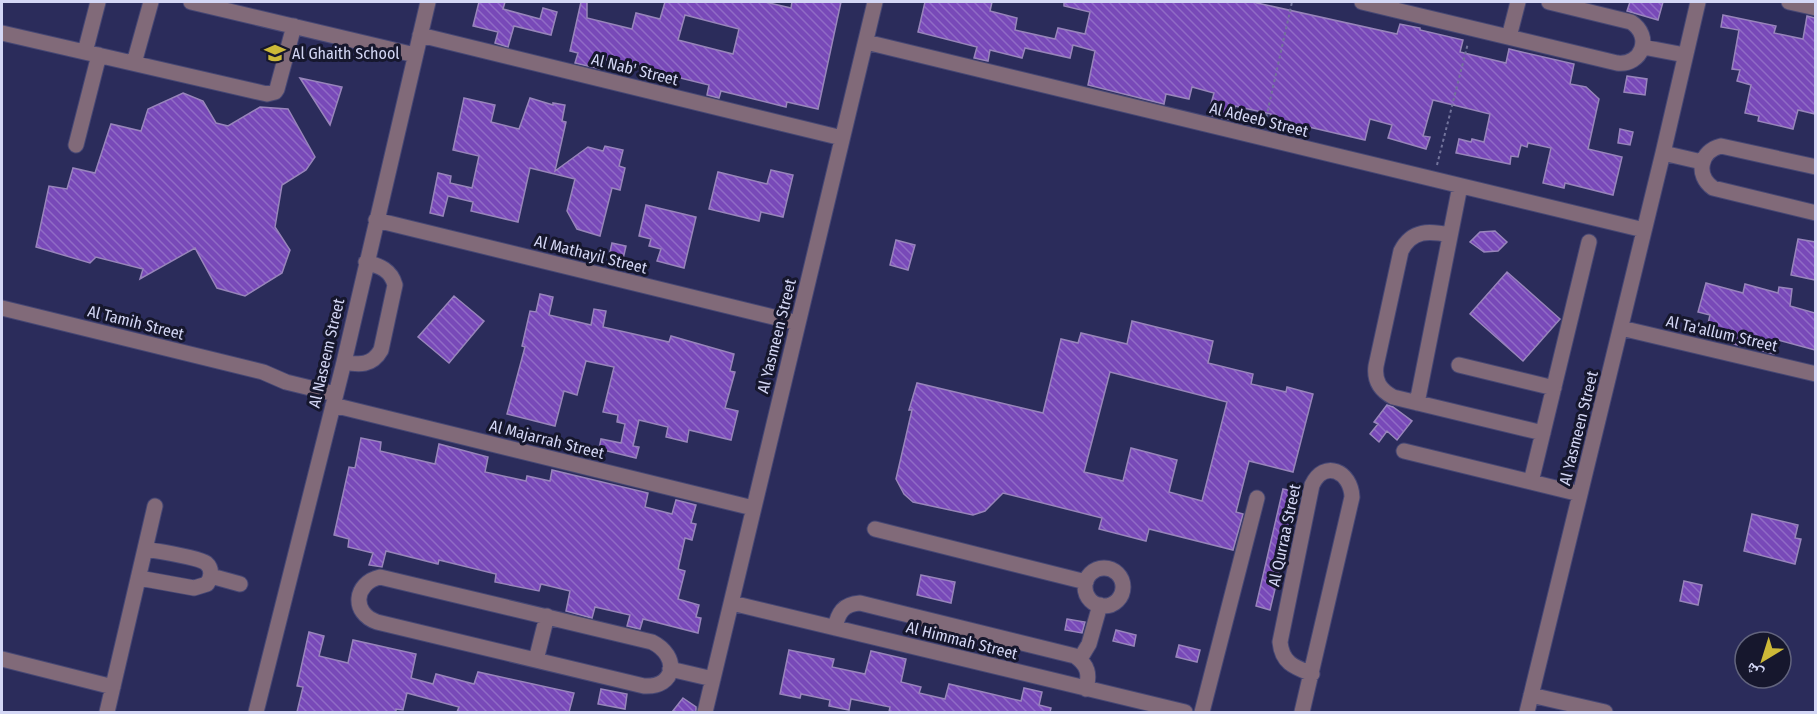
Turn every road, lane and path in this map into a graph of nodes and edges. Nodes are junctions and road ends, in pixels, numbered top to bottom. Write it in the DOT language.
graph roads {
  1 [pos="98,2"];
  2 [pos="151,2"];
  3 [pos="191,2"];
  4 [pos="428,2"];
  5 [pos="875,2"];
  6 [pos="1292,2"];
  7 [pos="1362,2"];
  8 [pos="1518,2"];
  9 [pos="1549,2"];
  10 [pos="1698,2"];
  11 [pos="1789,2"];
  12 [pos="1815,8"];
  13 [pos="294,26"];
  14 [pos="1472,28"];
  15 [pos="2,33"];
  16 [pos="420,34"];
  17 [pos="1509,37"];
  18 [pos="866,42"];
  19 [pos="1643,47"];
  20 [pos="92,54"];
  21 [pos="415,55"];
  22 [pos="1685,55"];
  23 [pos="134,63"];
  24 [pos="842,138"];
  25 [pos="1262,138"];
  26 [pos="76,145"];
  27 [pos="1663,153"];
  28 [pos="1702,162"];
  29 [pos="1815,167"];
  30 [pos="1433,179"];
  31 [pos="1460,186"];
  32 [pos="1815,213"];
  33 [pos="376,220"];
  34 [pos="1644,230"];
  35 [pos="1450,235"];
  36 [pos="1590,242"];
  37 [pos="366,262"];
  38 [pos="2,308"];
  39 [pos="798,323"];
  40 [pos="1621,328"];
  41 [pos="344,362"];
  42 [pos="1459,365"];
  43 [pos="1815,374"];
  44 [pos="1554,388"];
  45 [pos="335,395"];
  46 [pos="1418,403"];
  47 [pos="1543,433"];
  48 [pos="1404,451"];
  49 [pos="1531,482"];
  50 [pos="1580,494"];
  51 [pos="1257,498"];
  52 [pos="155,506"];
  53 [pos="753,508"];
  54 [pos="875,529"];
  55 [pos="145,549"];
  56 [pos="211,576"];
  57 [pos="139,578"];
  58 [pos="1086,582"];
  59 [pos="240,584"];
  60 [pos="732,603"];
  61 [pos="1100,605"];
  62 [pos="547,616"];
  63 [pos="836,628"];
  64 [pos="2,658"];
  65 [pos="1080,659"];
  66 [pos="536,660"];
  67 [pos="670,669"];
  68 [pos="1312,674"];
  69 [pos="713,679"];
  70 [pos="113,687"];
  71 [pos="1086,689"];
  72 [pos="1531,695"];
  73 [pos="107,712"];
  74 [pos="256,712"];
  75 [pos="705,712"];
  76 [pos="1185,712"];
  77 [pos="1202,712"];
  78 [pos="1302,712"];
  79 [pos="1527,712"];
  80 [pos="1605,712"];
  1 -- 20 [label="street"];
  2 -- 23 [label="street"];
  3 -- 13 [label="street"];
  4 -- 16 [label="street, Al Naseem Street"];
  5 -- 18 [label="street, Al Yasmeen Street"];
  6 -- 25 [label="path"];
  7 -- 14 [label="street"];
  8 -- 17 [label="street"];
  9 -- 19 [label="street"];
  10 -- 22 [label="street, Al Yasmeen Street"];
  11 -- 12 [label="street"];
  13 -- 21 [label="street"];
  13 -- 23 [label="street"];
  14 -- 17 [label="street"];
  14 -- 30 [label="path"];
  15 -- 20 [label="street"];
  16 -- 21 [label="street, Al Naseem Street"];
  16 -- 24 [label="street, Al Nab' Street"];
  17 -- 19 [label="street"];
  18 -- 24 [label="street, Al Yasmeen Street"];
  18 -- 25 [label="street, Al Adeeb Street"];
  19 -- 22 [label="street"];
  20 -- 23 [label="street"];
  20 -- 26 [label="street"];
  21 -- 33 [label="street, Al Naseem Street"];
  22 -- 27 [label="street, Al Yasmeen Street"];
  24 -- 39 [label="street, Al Yasmeen Street"];
  25 -- 30 [label="street, Al Adeeb Street"];
  27 -- 28 [label="street"];
  27 -- 34 [label="street, Al Yasmeen Street"];
  28 -- 29 [label="street"];
  28 -- 32 [label="street"];
  30 -- 31 [label="street, Al Adeeb Street"];
  31 -- 34 [label="street, Al Adeeb Street"];
  31 -- 35 [label="street"];
  33 -- 37 [label="street, Al Naseem Street"];
  33 -- 39 [label="street, Al Mathayil Street"];
  34 -- 40 [label="street, Al Yasmeen Street"];
  35 -- 46 [label="street"];
  35 -- 46 [label="street"];
  36 -- 44 [label="street"];
  37 -- 41 [label="street, Al Naseem Street"];
  37 -- 41 [label="street"];
  38 -- 45 [label="street, Al Tamih Street"];
  39 -- 53 [label="street, Al Yasmeen Street"];
  40 -- 43 [label="street, Al Ta'allum Street"];
  40 -- 50 [label="street, Al Yasmeen Street"];
  41 -- 45 [label="street, Al Naseem Street"];
  42 -- 44 [label="street"];
  44 -- 47 [label="street"];
  45 -- 53 [label="street, Al Majarrah Street"];
  45 -- 74 [label="street, Al Naseem Street"];
  46 -- 47 [label="street"];
  47 -- 49 [label="street"];
  48 -- 49 [label="street"];
  49 -- 50 [label="street"];
  50 -- 72 [label="street, Al Yasmeen Street"];
  51 -- 77 [label="street"];
  52 -- 55 [label="street"];
  53 -- 60 [label="street, Al Yasmeen Street"];
  54 -- 58 [label="street"];
  55 -- 56 [label="street"];
  55 -- 57 [label="street"];
  56 -- 57 [label="street"];
  56 -- 59 [label="street"];
  57 -- 70 [label="street"];
  58 -- 61 [label="street"];
  58 -- 61 [label="street"];
  60 -- 63 [label="street, Al Himmah Street"];
  60 -- 69 [label="street, Al Yasmeen Street"];
  61 -- 65 [label="street"];
  62 -- 66 [label="street"];
  62 -- 66 [label="street"];
  62 -- 67 [label="street"];
  63 -- 65 [label="street"];
  63 -- 71 [label="street, Al Himmah Street"];
  64 -- 70 [label="street"];
  65 -- 71 [label="street"];
  66 -- 67 [label="street"];
  67 -- 69 [label="street"];
  68 -- 68 [label="street, Al Qurraa Street"];
  68 -- 78 [label="street, Al Qurraa Street"];
  69 -- 75 [label="street, Al Yasmeen Street"];
  70 -- 73 [label="street"];
  71 -- 76 [label="street, Al Himmah Street"];
  72 -- 79 [label="street, Al Yasmeen Street"];
  72 -- 80 [label="street"];
}
